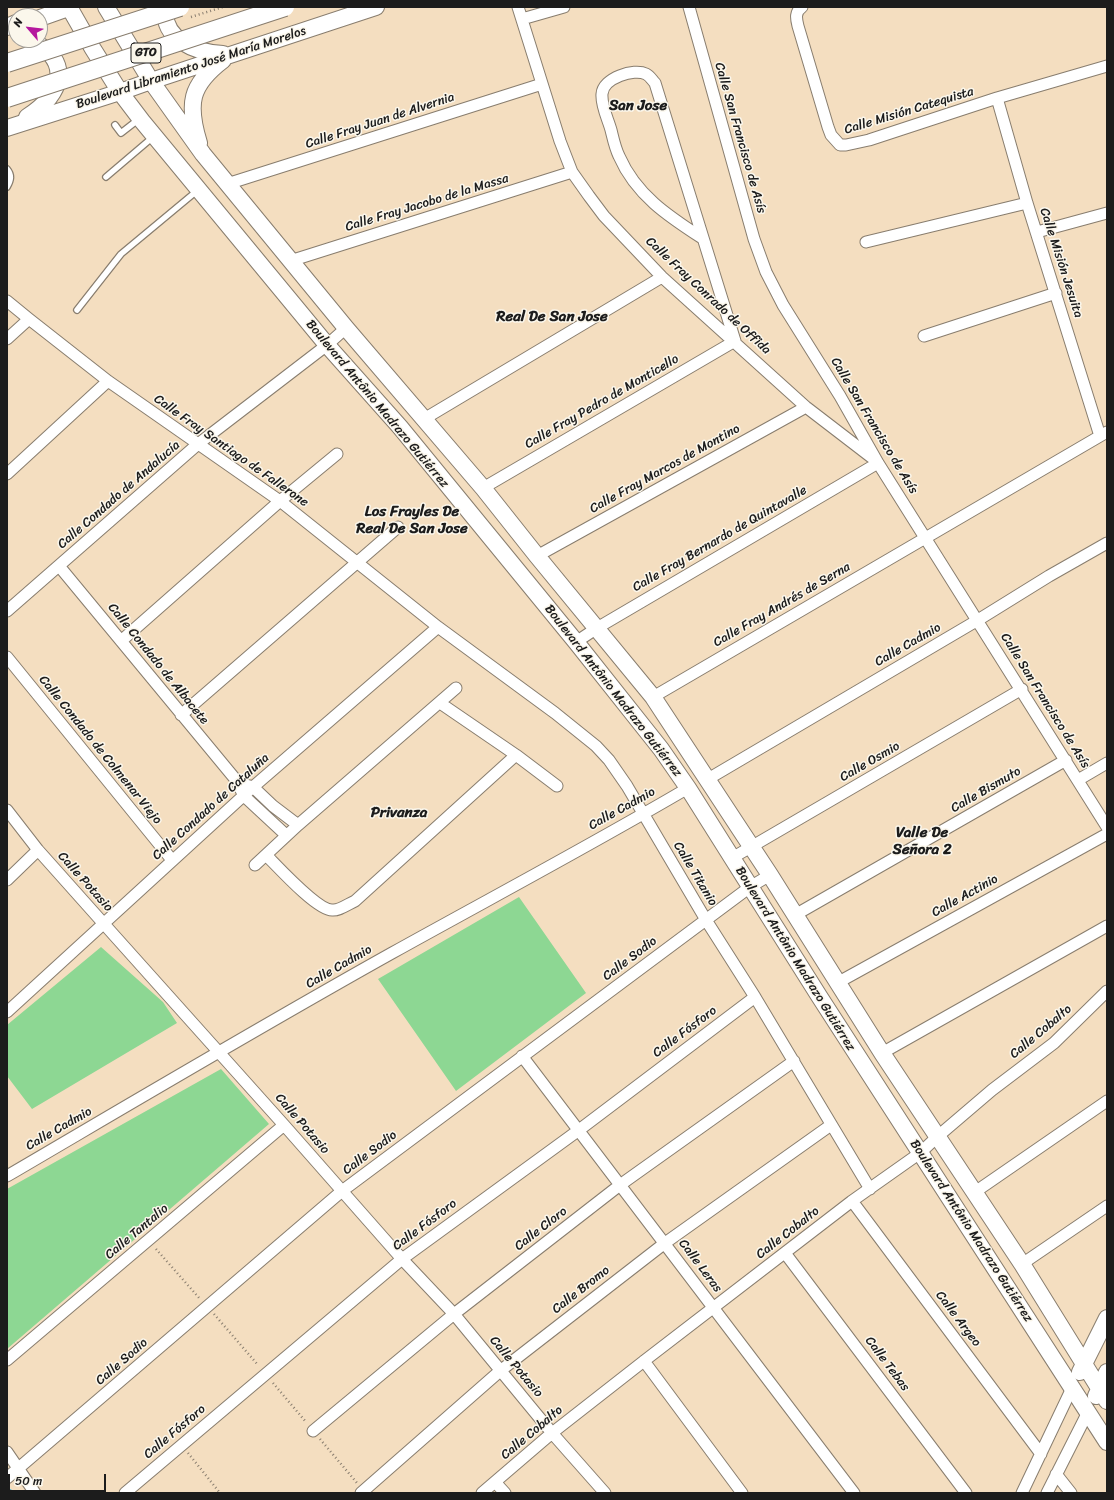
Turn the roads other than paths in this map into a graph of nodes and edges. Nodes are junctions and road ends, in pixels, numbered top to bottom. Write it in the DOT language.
graph roads {
  1 [pos="70,7"];
  2 [pos="106,7"];
  3 [pos="166,7"];
  4 [pos="180,7"];
  5 [pos="285,7"];
  6 [pos="376,7"];
  7 [pos="518,7"];
  8 [pos="564,7"];
  9 [pos="689,7"];
  10 [pos="802,7"];
  11 [pos="48,15"];
  12 [pos="522,19"];
  13 [pos="43,48"];
  14 [pos="231,55"];
  15 [pos="7,63"];
  16 [pos="1107,66"];
  17 [pos="151,81"];
  18 [pos="542,84"];
  19 [pos="120,92"];
  20 [pos="7,98"];
  21 [pos="997,98"];
  22 [pos="140,118"];
  23 [pos="115,125"];
  24 [pos="12,126"];
  25 [pos="155,136"];
  26 [pos="203,154"];
  27 [pos="7,169"];
  28 [pos="572,172"];
  29 [pos="106,177"];
  30 [pos="227,184"];
  31 [pos="7,187"];
  32 [pos="199,190"];
  33 [pos="1027,203"];
  34 [pos="1107,213"];
  35 [pos="1037,232"];
  36 [pos="702,238"];
  37 [pos="866,242"];
  38 [pos="290,260"];
  39 [pos="662,277"];
  40 [pos="1056,293"];
  41 [pos="7,301"];
  42 [pos="77,310"];
  43 [pos="29,320"];
  44 [pos="346,328"];
  45 [pos="924,336"];
  46 [pos="7,338"];
  47 [pos="735,341"];
  48 [pos="327,345"];
  49 [pos="108,381"];
  50 [pos="806,406"];
  51 [pos="424,419"];
  52 [pos="1104,434"];
  53 [pos="198,444"];
  54 [pos="337,454"];
  55 [pos="878,463"];
  56 [pos="7,474"];
  57 [pos="483,488"];
  58 [pos="280,501"];
  59 [pos="398,527"];
  60 [pos="925,538"];
  61 [pos="1107,543"];
  62 [pos="537,556"];
  63 [pos="357,563"];
  64 [pos="59,566"];
  65 [pos="7,611"];
  66 [pos="978,620"];
  67 [pos="438,627"];
  68 [pos="596,628"];
  69 [pos="122,641"];
  70 [pos="576,642"];
  71 [pos="7,657"];
  72 [pos="456,688"];
  73 [pos="1022,689"];
  74 [pos="653,697"];
  75 [pos="440,703"];
  76 [pos="182,716"];
  77 [pos="516,755"];
  78 [pos="1066,760"];
  79 [pos="1107,763"];
  80 [pos="708,779"];
  81 [pos="236,780"];
  82 [pos="1078,780"];
  83 [pos="557,786"];
  84 [pos="253,787"];
  85 [pos="688,788"];
  86 [pos="244,796"];
  87 [pos="7,810"];
  88 [pos="644,814"];
  89 [pos="298,825"];
  90 [pos="1107,827"];
  91 [pos="1107,834"];
  92 [pos="286,836"];
  93 [pos="751,848"];
  94 [pos="38,850"];
  95 [pos="266,855"];
  96 [pos="732,858"];
  97 [pos="172,860"];
  98 [pos="255,865"];
  99 [pos="770,875"];
  100 [pos="7,880"];
  101 [pos="750,887"];
  102 [pos="795,915"];
  103 [pos="706,920"];
  104 [pos="104,924"];
  105 [pos="1107,926"];
  106 [pos="837,983"];
  107 [pos="1107,992"];
  108 [pos="755,997"];
  109 [pos="7,1012"];
  110 [pos="219,1052"];
  111 [pos="882,1054"];
  112 [pos="522,1056"];
  113 [pos="794,1061"];
  114 [pos="1107,1101"];
  115 [pos="284,1125"];
  116 [pos="831,1125"];
  117 [pos="579,1130"];
  118 [pos="937,1137"];
  119 [pos="920,1154"];
  120 [pos="7,1176"];
  121 [pos="620,1185"];
  122 [pos="870,1189"];
  123 [pos="342,1191"];
  124 [pos="975,1192"];
  125 [pos="852,1201"];
  126 [pos="1107,1206"];
  127 [pos="665,1243"];
  128 [pos="785,1253"];
  129 [pos="402,1259"];
  130 [pos="1022,1264"];
  131 [pos="714,1308"];
  132 [pos="454,1314"];
  133 [pos="1107,1318"];
  134 [pos="7,1360"];
  135 [pos="644,1361"];
  136 [pos="1083,1364"];
  137 [pos="500,1371"];
  138 [pos="1107,1372"];
  139 [pos="1072,1388"];
  140 [pos="1103,1395"];
  141 [pos="1088,1412"];
  142 [pos="313,1431"];
  143 [pos="552,1433"];
  144 [pos="1107,1442"];
  145 [pos="7,1452"];
  146 [pos="1041,1454"];
  147 [pos="19,1469"];
  148 [pos="1056,1474"];
  149 [pos="7,1478"];
  150 [pos="495,1482"];
  151 [pos="598,1491"];
  152 [pos="35,1493"];
  153 [pos="125,1493"];
  154 [pos="361,1493"];
  155 [pos="482,1493"];
  156 [pos="505,1493"];
  157 [pos="742,1493"];
  158 [pos="854,1493"];
  159 [pos="966,1493"];
  160 [pos="1022,1493"];
  161 [pos="1047,1493"];
  162 [pos="1071,1493"];
  1 -- 11 [label="street"];
  1 -- 19 [label="street, Boulevard Antônio Madrazo Gutiérrez"];
  2 -- 17 [label="street, Boulevard Antônio Madrazo Gutiérrez"];
  3 -- 14 [label="street"];
  4 -- 15 [label="main road, GTO, bridge"];
  5 -- 20 [label="main road, GTO, bridge"];
  6 -- 14 [label="street, Boulevard Libramiento José María Morelos"];
  7 -- 12 [label="street, Calle Fray Conrado de Offida"];
  8 -- 12 [label="street"];
  9 -- 55 [label="street, Calle San Francisco de Asís"];
  10 -- 21 [label="street, Calle Misión Catequista"];
  12 -- 18 [label="street, Calle Fray Conrado de Offida"];
  13 -- 24 [label="street"];
  14 -- 17 [label="street, Boulevard Libramiento José María Morelos"];
  14 -- 26 [label="street"];
  16 -- 21 [label="street, Calle Misión Catequista"];
  17 -- 19 [label="street, Boulevard Libramiento José María Morelos"];
  17 -- 26 [label="street, Boulevard Antônio Madrazo Gutiérrez"];
  18 -- 28 [label="street, Calle Fray Conrado de Offida"];
  18 -- 30 [label="street, Calle Fray Juan de Alvernia"];
  19 -- 22 [label="street, Boulevard Antônio Madrazo Gutiérrez"];
  19 -- 24 [label="street, Boulevard Libramiento José María Morelos"];
  21 -- 33 [label="street, Calle Misión Jesuita"];
  22 -- 23 [label="lane"];
  22 -- 25 [label="street, Boulevard Antônio Madrazo Gutiérrez"];
  25 -- 29 [label="lane"];
  25 -- 32 [label="street, Boulevard Antônio Madrazo Gutiérrez"];
  26 -- 30 [label="street, Boulevard Antônio Madrazo Gutiérrez"];
  27 -- 31 [label="lane"];
  28 -- 38 [label="street, Calle Fray Jacobo de la Massa"];
  28 -- 39 [label="street, Calle Fray Conrado de Offida"];
  30 -- 38 [label="street, Boulevard Antônio Madrazo Gutiérrez"];
  32 -- 42 [label="lane"];
  32 -- 48 [label="street, Boulevard Antônio Madrazo Gutiérrez"];
  33 -- 35 [label="street, Calle Misión Jesuita"];
  33 -- 37 [label="street"];
  34 -- 35 [label="street"];
  35 -- 40 [label="street, Calle Misión Jesuita"];
  36 -- 36 [label="street"];
  36 -- 47 [label="street"];
  38 -- 44 [label="street, Boulevard Antônio Madrazo Gutiérrez"];
  39 -- 47 [label="street, Calle Fray Conrado de Offida"];
  39 -- 51 [label="street"];
  40 -- 45 [label="street"];
  40 -- 52 [label="street, Calle Misión Jesuita"];
  41 -- 43 [label="street, Calle Fray Santiago de Fallerone"];
  43 -- 46 [label="street"];
  43 -- 49 [label="street, Calle Fray Santiago de Fallerone"];
  44 -- 48 [label="street, Calle Condado de Andalucía"];
  44 -- 51 [label="street, Boulevard Antônio Madrazo Gutiérrez"];
  47 -- 50 [label="street, Calle Fray Conrado de Offida"];
  47 -- 57 [label="street, Calle Fray Pedro de Monticello"];
  48 -- 53 [label="street, Calle Condado de Andalucía"];
  48 -- 70 [label="street, Boulevard Antônio Madrazo Gutiérrez"];
  49 -- 53 [label="street, Calle Fray Santiago de Fallerone"];
  49 -- 56 [label="street"];
  50 -- 55 [label="street, Calle Fray Conrado de Offida"];
  50 -- 62 [label="street, Calle Fray Marcos de Montino"];
  51 -- 57 [label="street, Boulevard Antônio Madrazo Gutiérrez"];
  52 -- 60 [label="street, Calle Fray Andrés de Serna"];
  53 -- 58 [label="street, Calle Fray Santiago de Fallerone"];
  53 -- 64 [label="street, Calle Condado de Andalucía"];
  54 -- 58 [label="street"];
  55 -- 60 [label="street, Calle San Francisco de Asís"];
  55 -- 68 [label="street, Calle Fray Bernardo de Quintavalle"];
  57 -- 62 [label="street, Boulevard Antônio Madrazo Gutiérrez"];
  58 -- 63 [label="street, Calle Fray Santiago de Fallerone"];
  58 -- 69 [label="street"];
  59 -- 63 [label="street"];
  60 -- 66 [label="street, Calle San Francisco de Asís"];
  60 -- 74 [label="street, Calle Fray Andrés de Serna"];
  61 -- 66 [label="street, Calle Cadmio"];
  62 -- 68 [label="street, Boulevard Antônio Madrazo Gutiérrez"];
  63 -- 67 [label="street, Calle Fray Santiago de Fallerone"];
  63 -- 76 [label="street"];
  64 -- 65 [label="street, Calle Condado de Andalucía"];
  64 -- 69 [label="street, Calle Condado de Albacete"];
  66 -- 73 [label="street, Calle San Francisco de Asís"];
  66 -- 80 [label="street, Calle Cadmio"];
  67 -- 84 [label="street, Calle Condado de Cataluña"];
  67 -- 88 [label="street, Calle Titanio"];
  68 -- 70 [label="street, Calle Fray Bernardo de Quintavalle"];
  68 -- 74 [label="street, Boulevard Antônio Madrazo Gutiérrez"];
  69 -- 76 [label="street, Calle Condado de Albacete"];
  70 -- 85 [label="street, Boulevard Antônio Madrazo Gutiérrez"];
  71 -- 97 [label="street, Calle Condado de Colmenar Viejo"];
  72 -- 75 [label="street"];
  73 -- 78 [label="street, Calle San Francisco de Asís"];
  73 -- 93 [label="street, Calle Osmio"];
  74 -- 80 [label="street, Boulevard Antônio Madrazo Gutiérrez"];
  75 -- 77 [label="street"];
  75 -- 89 [label="street"];
  76 -- 81 [label="street, Calle Condado de Albacete"];
  77 -- 83 [label="street"];
  77 -- 95 [label="street"];
  78 -- 82 [label="street, Calle San Francisco de Asís"];
  78 -- 102 [label="street, Calle Bismuto"];
  79 -- 82 [label="street"];
  80 -- 93 [label="street, Boulevard Antônio Madrazo Gutiérrez"];
  81 -- 84 [label="street, Calle Condado de Albacete"];
  81 -- 86 [label="street, Calle Condado de Albacete"];
  82 -- 90 [label="street, Calle San Francisco de Asís"];
  84 -- 86 [label="street, Calle Condado de Cataluña"];
  84 -- 89 [label="street"];
  85 -- 88 [label="street, Calle Cadmio"];
  85 -- 96 [label="street, Boulevard Antônio Madrazo Gutiérrez"];
  86 -- 92 [label="street, Calle Condado de Albacete"];
  86 -- 97 [label="street, Calle Condado de Cataluña"];
  87 -- 94 [label="street, Calle Potasio"];
  88 -- 103 [label="street, Calle Titanio"];
  88 -- 110 [label="street, Calle Cadmio"];
  89 -- 92 [label="street"];
  91 -- 106 [label="street, Calle Actinio"];
  92 -- 95 [label="street"];
  93 -- 96 [label="street, Calle Osmio"];
  93 -- 99 [label="street, Boulevard Antônio Madrazo Gutiérrez"];
  94 -- 100 [label="street"];
  94 -- 104 [label="street, Calle Potasio"];
  95 -- 98 [label="street"];
  96 -- 101 [label="street, Boulevard Antônio Madrazo Gutiérrez"];
  97 -- 104 [label="street, Calle Condado de Cataluña"];
  99 -- 101 [label="street, Calle Sodio"];
  99 -- 102 [label="street, Boulevard Antônio Madrazo Gutiérrez"];
  101 -- 103 [label="street, Calle Sodio"];
  101 -- 119 [label="street, Boulevard Antônio Madrazo Gutiérrez"];
  102 -- 106 [label="street, Boulevard Antônio Madrazo Gutiérrez"];
  103 -- 108 [label="street, Calle Titanio"];
  103 -- 112 [label="street, Calle Sodio"];
  104 -- 109 [label="street, Calle Condado de Cataluña"];
  104 -- 110 [label="street, Calle Potasio"];
  105 -- 111 [label="street"];
  106 -- 111 [label="street, Boulevard Antônio Madrazo Gutiérrez"];
  107 -- 118 [label="street, Calle Cobalto"];
  108 -- 113 [label="street, Calle Titanio"];
  108 -- 117 [label="street, Calle Fósforo"];
  110 -- 115 [label="street, Calle Potasio"];
  110 -- 120 [label="street, Calle Cadmio"];
  111 -- 118 [label="street, Boulevard Antônio Madrazo Gutiérrez"];
  112 -- 117 [label="street, Calle Leras"];
  112 -- 123 [label="street, Calle Sodio"];
  113 -- 116 [label="street, Calle Titanio"];
  113 -- 121 [label="street, Calle Cloro"];
  114 -- 124 [label="street"];
  115 -- 123 [label="street, Calle Potasio"];
  115 -- 134 [label="street, Calle Tantalio"];
  116 -- 122 [label="street, Calle Titanio"];
  116 -- 127 [label="street, Calle Bromo"];
  117 -- 121 [label="street, Calle Leras"];
  117 -- 129 [label="street, Calle Fósforo"];
  118 -- 119 [label="street, Calle Cobalto"];
  118 -- 124 [label="street, Boulevard Antônio Madrazo Gutiérrez"];
  119 -- 122 [label="street, Calle Cobalto"];
  119 -- 139 [label="street, Boulevard Antônio Madrazo Gutiérrez"];
  121 -- 127 [label="street, Calle Leras"];
  121 -- 132 [label="street, Calle Cloro"];
  122 -- 125 [label="street, Calle Cobalto"];
  123 -- 129 [label="street, Calle Potasio"];
  123 -- 147 [label="street, Calle Sodio"];
  124 -- 130 [label="street, Boulevard Antônio Madrazo Gutiérrez"];
  125 -- 128 [label="street, Calle Cobalto"];
  125 -- 146 [label="street, Calle Argeo"];
  126 -- 130 [label="street"];
  127 -- 131 [label="street, Calle Leras"];
  127 -- 137 [label="street, Calle Bromo"];
  128 -- 131 [label="street, Calle Cobalto"];
  128 -- 159 [label="street, Calle Tebas"];
  129 -- 132 [label="street, Calle Potasio"];
  129 -- 153 [label="street, Calle Fósforo"];
  130 -- 136 [label="street, Boulevard Antônio Madrazo Gutiérrez"];
  131 -- 135 [label="street, Calle Cobalto"];
  131 -- 158 [label="street, Calle Leras"];
  132 -- 137 [label="street, Calle Potasio"];
  132 -- 142 [label="street, Calle Cloro"];
  133 -- 136 [label="street"];
  135 -- 143 [label="street, Calle Cobalto"];
  135 -- 157 [label="street"];
  136 -- 139 [label="street"];
  136 -- 140 [label="street, Boulevard Antônio Madrazo Gutiérrez"];
  137 -- 143 [label="street, Calle Potasio"];
  137 -- 154 [label="street, Calle Bromo"];
  138 -- 140 [label="street"];
  139 -- 141 [label="street, Boulevard Antônio Madrazo Gutiérrez"];
  139 -- 146 [label="street"];
  140 -- 141 [label="street"];
  141 -- 144 [label="street, Boulevard Antônio Madrazo Gutiérrez"];
  141 -- 148 [label="street"];
  143 -- 150 [label="street, Calle Cobalto"];
  143 -- 151 [label="street, Calle Potasio"];
  145 -- 147 [label="street"];
  146 -- 160 [label="street"];
  147 -- 149 [label="street, Calle Sodio"];
  147 -- 152 [label="street"];
  148 -- 161 [label="street"];
  148 -- 162 [label="street"];
  150 -- 155 [label="street, Calle Cobalto"];
  150 -- 156 [label="street"];
}
